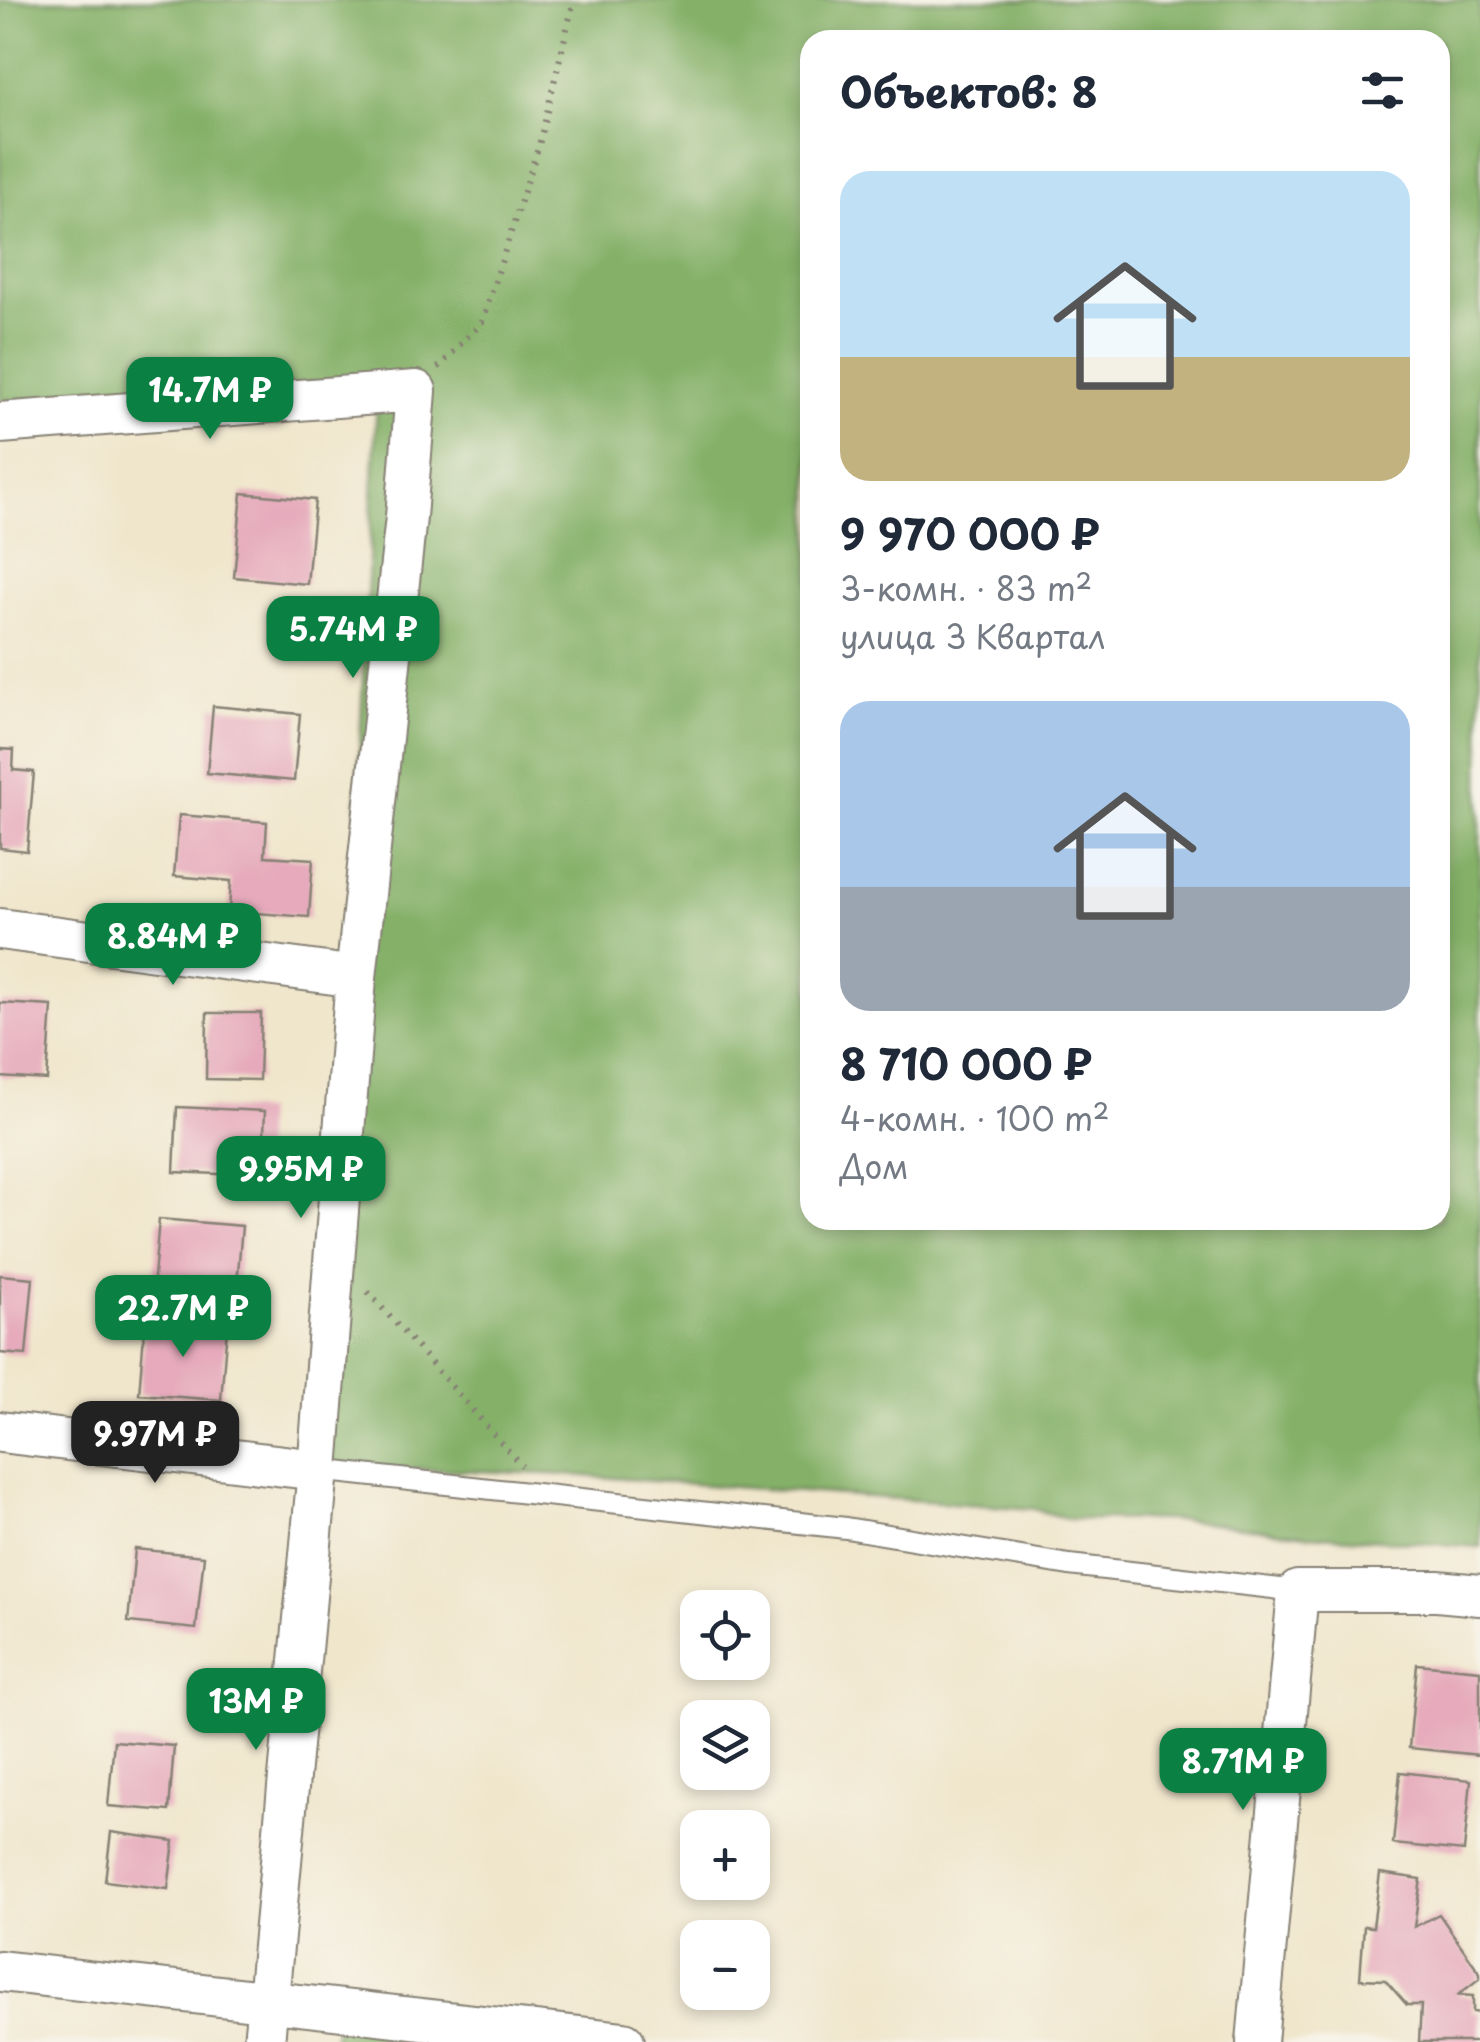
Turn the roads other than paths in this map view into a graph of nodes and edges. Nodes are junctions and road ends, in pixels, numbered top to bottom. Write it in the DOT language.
graph roads {
  1 [pos="0,423"];
  2 [pos="0,929"];
  3 [pos="356,977"];
  4 [pos="0,1432"];
  5 [pos="318,1470"];
  6 [pos="1298,1591"];
  7 [pos="1480,1594"];
  8 [pos="0,1971"];
  9 [pos="266,2023"];
  10 [pos="624,2042"];
  11 [pos="1257,2042"];
  1 -- 3 [label="street"];
  2 -- 3 [label="street"];
  3 -- 5 [label="street"];
  4 -- 5 [label="street"];
  5 -- 6 [label="lane"];
  5 -- 9 [label="street"];
  6 -- 7 [label="street"];
  6 -- 11 [label="street"];
  8 -- 9 [label="street"];
  9 -- 10 [label="street"];
}
